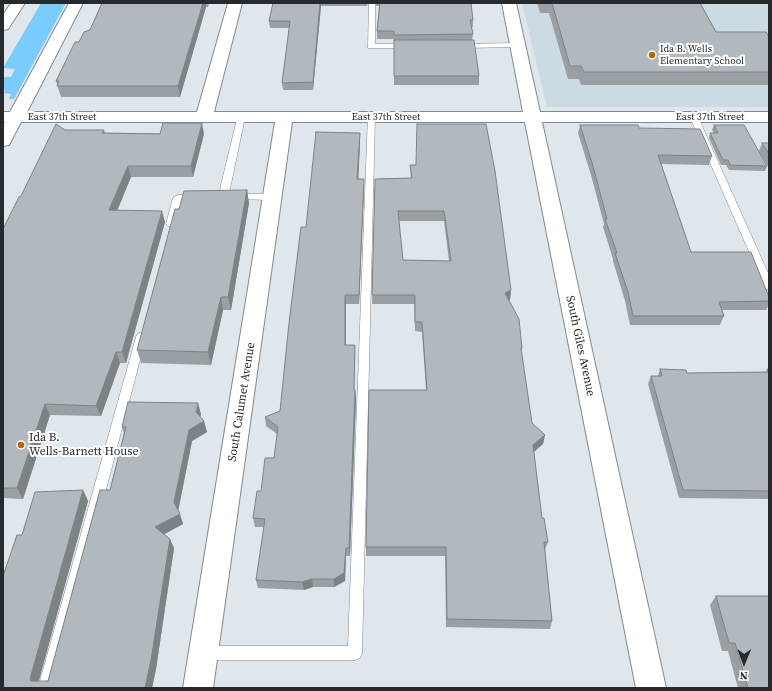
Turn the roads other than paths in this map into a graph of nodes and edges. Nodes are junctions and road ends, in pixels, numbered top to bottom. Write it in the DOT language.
graph roads {
  1 [pos="18,3"];
  2 [pos="76,3"];
  3 [pos="236,3"];
  4 [pos="372,3"];
  5 [pos="509,3"];
  6 [pos="3,26"];
  7 [pos="518,45"];
  8 [pos="417,46"];
  9 [pos="454,46"];
  10 [pos="10,117"];
  11 [pos="204,117"];
  12 [pos="241,117"];
  13 [pos="284,117"];
  14 [pos="371,117"];
  15 [pos="533,117"];
  16 [pos="694,117"];
  17 [pos="769,117"];
  18 [pos="3,141"];
  19 [pos="225,189"];
  20 [pos="274,197"];
  21 [pos="168,236"];
  22 [pos="769,286"];
  23 [pos="143,328"];
  24 [pos="204,653"];
  25 [pos="46,688"];
  26 [pos="198,688"];
  27 [pos="651,688"];
  1 -- 6 [label="street"];
  2 -- 10 [label="street"];
  3 -- 11 [label="street"];
  4 -- 8 [label="lane"];
  5 -- 7 [label="street, South Giles Avenue"];
  7 -- 9 [label="lane"];
  7 -- 15 [label="street, South Giles Avenue"];
  10 -- 11 [label="street, East 37th Street"];
  10 -- 18 [label="street"];
  11 -- 12 [label="street, East 37th Street"];
  12 -- 13 [label="street, East 37th Street"];
  12 -- 19 [label="lane"];
  13 -- 14 [label="street, East 37th Street"];
  13 -- 20 [label="street, South Calumet Avenue"];
  14 -- 15 [label="street, East 37th Street"];
  14 -- 24 [label="lane"];
  15 -- 16 [label="street, East 37th Street"];
  15 -- 27 [label="street, South Giles Avenue"];
  16 -- 17 [label="street, East 37th Street"];
  16 -- 22 [label="lane"];
  20 -- 21 [label="lane"];
  20 -- 24 [label="street, South Calumet Avenue"];
  23 -- 25 [label="lane"];
  24 -- 26 [label="street, South Calumet Avenue"];
}
